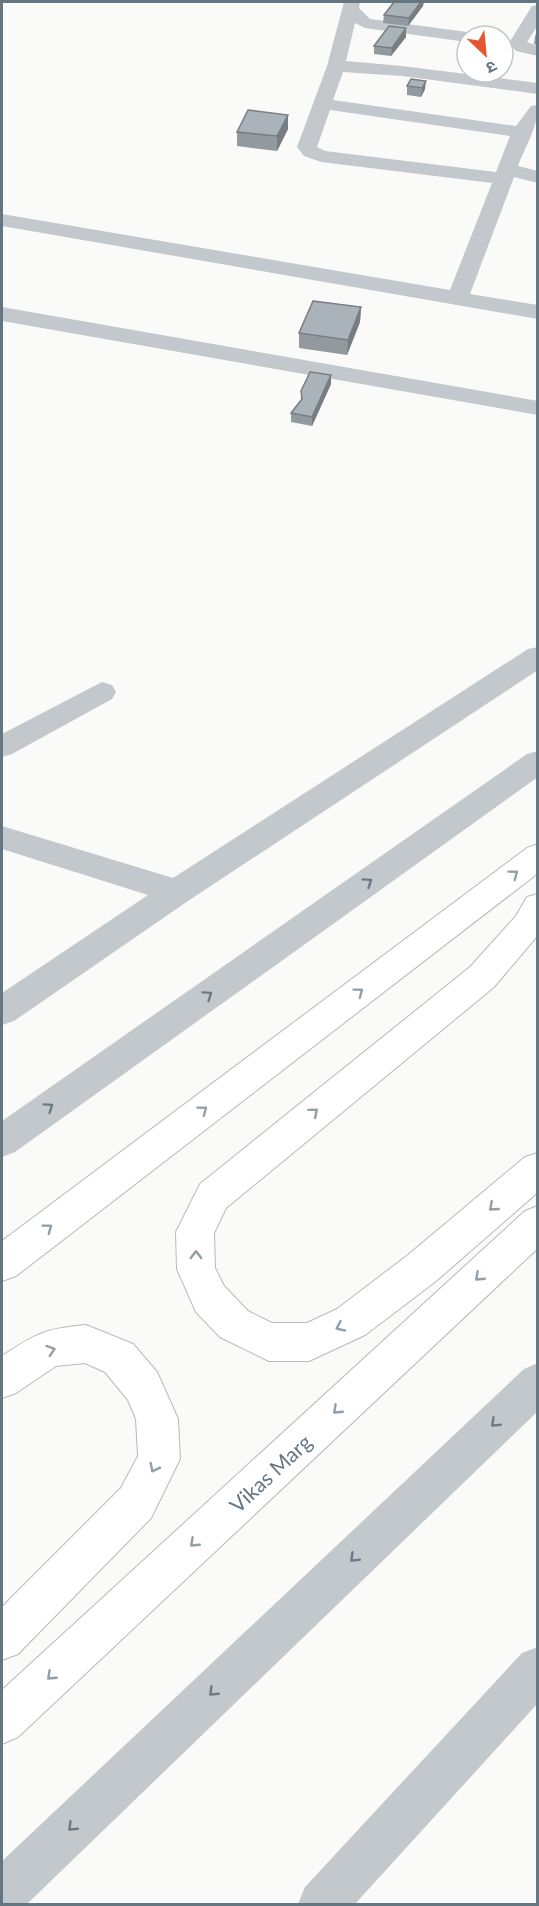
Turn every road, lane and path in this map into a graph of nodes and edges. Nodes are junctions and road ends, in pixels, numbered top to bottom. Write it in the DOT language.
graph roads {
  1 [pos="351,6"];
  2 [pos="535,10"];
  3 [pos="455,36"];
  4 [pos="515,37"];
  5 [pos="515,44"];
  6 [pos="537,51"];
  7 [pos="336,66"];
  8 [pos="537,89"];
  9 [pos="321,103"];
  10 [pos="537,110"];
  11 [pos="521,132"];
  12 [pos="506,174"];
  13 [pos="537,177"];
  14 [pos="2,220"];
  15 [pos="458,298"];
  16 [pos="537,312"];
  17 [pos="2,314"];
  18 [pos="537,408"];
  19 [pos="537,656"];
  20 [pos="102,692"];
  21 [pos="2,747"];
  22 [pos="537,762"];
  23 [pos="2,837"];
  24 [pos="537,856"];
  25 [pos="177,892"];
  26 [pos="537,906"];
  27 [pos="2,1011"];
  28 [pos="2,1141"];
  29 [pos="537,1169"];
  30 [pos="537,1223"];
  31 [pos="2,1263"];
  32 [pos="2,1379"];
  33 [pos="537,1383"];
  34 [pos="2,1638"];
  35 [pos="537,1669"];
  36 [pos="2,1721"];
  37 [pos="2,1894"];
  38 [pos="322,1905"];
  1 -- 3 [label="street"];
  1 -- 7 [label="street"];
  2 -- 4 [label="street"];
  5 -- 6 [label="street"];
  7 -- 8 [label="street"];
  7 -- 9 [label="street"];
  9 -- 11 [label="street"];
  9 -- 12 [label="street"];
  10 -- 11 [label="street"];
  11 -- 12 [label="street"];
  12 -- 13 [label="street"];
  12 -- 15 [label="street"];
  14 -- 15 [label="street"];
  15 -- 16 [label="street"];
  17 -- 18 [label="street"];
  19 -- 25 [label="street"];
  20 -- 21 [label="street"];
  28 -- 22 [label="street, one-way"];
  23 -- 25 [label="street"];
  31 -- 24 [label="main road, one-way"];
  25 -- 27 [label="street"];
  29 -- 26 [label="main road, one-way"];
  30 -- 36 [label="main road, Vikas Marg, one-way"];
  32 -- 34 [label="main road, one-way"];
  33 -- 37 [label="street, one-way"];
  35 -- 38 [label="street"];
}
